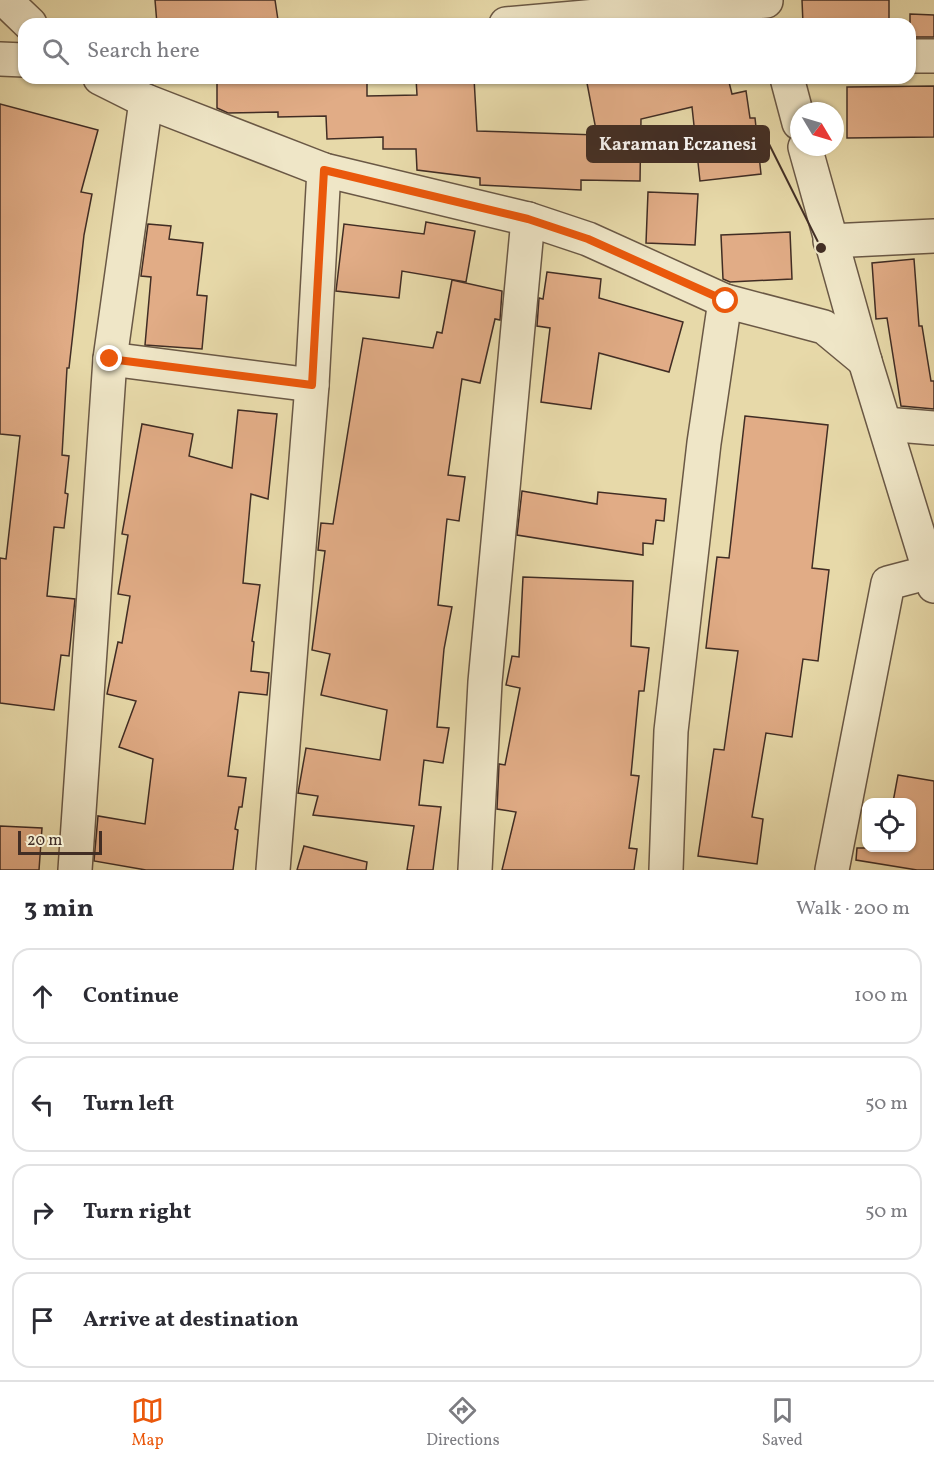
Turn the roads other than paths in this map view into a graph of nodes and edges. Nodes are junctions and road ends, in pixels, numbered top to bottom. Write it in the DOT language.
graph roads {
  1 [pos="5,0"];
  2 [pos="768,8"];
  3 [pos="24,18"];
  4 [pos="604,18"];
  5 [pos="916,56"];
  6 [pos="934,56"];
  7 [pos="0,59"];
  8 [pos="18,60"];
  9 [pos="112,84"];
  10 [pos="789,84"];
  11 [pos="146,101"];
  12 [pos="793,102"];
  13 [pos="807,156"];
  14 [pos="324,170"];
  15 [pos="528,219"];
  16 [pos="934,236"];
  17 [pos="830,241"];
  18 [pos="726,301"];
  19 [pos="110,359"];
  20 [pos="865,361"];
  21 [pos="312,385"];
  22 [pos="885,424"];
  23 [pos="934,428"];
  24 [pos="932,579"];
  25 [pos="75,870"];
  26 [pos="273,870"];
  27 [pos="475,870"];
  28 [pos="666,870"];
  29 [pos="832,870"];
  1 -- 3 [label="street"];
  2 -- 4 [label="street"];
  5 -- 6 [label="street"];
  7 -- 8 [label="street"];
  9 -- 11 [label="street"];
  10 -- 12 [label="street"];
  11 -- 14 [label="street"];
  11 -- 19 [label="street"];
  13 -- 17 [label="street"];
  14 -- 15 [label="street"];
  14 -- 21 [label="street"];
  15 -- 18 [label="street"];
  15 -- 27 [label="street"];
  16 -- 17 [label="street"];
  17 -- 20 [label="street"];
  18 -- 20 [label="street"];
  18 -- 28 [label="street"];
  19 -- 21 [label="street"];
  19 -- 25 [label="street"];
  20 -- 22 [label="street"];
  21 -- 26 [label="street"];
  22 -- 23 [label="street"];
  22 -- 24 [label="street"];
  24 -- 29 [label="street"];
}
